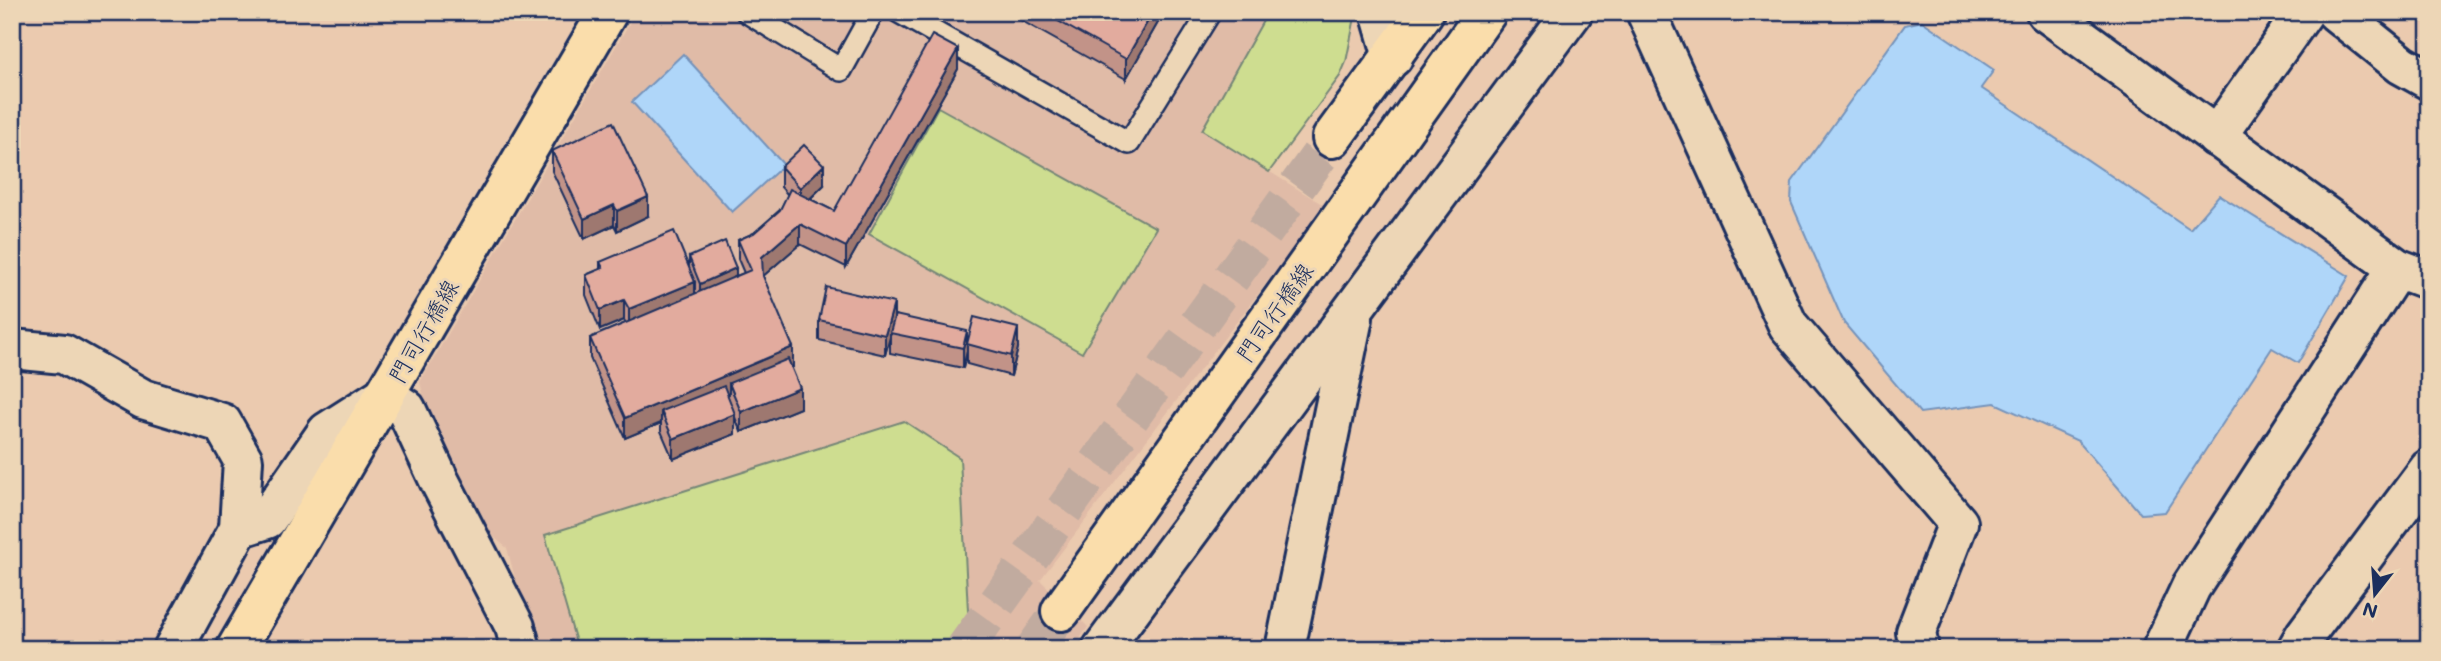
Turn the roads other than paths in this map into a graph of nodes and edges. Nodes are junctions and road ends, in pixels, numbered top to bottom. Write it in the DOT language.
graph roads {
  1 [pos="608,12"];
  2 [pos="747,12"];
  3 [pos="873,12"];
  4 [pos="899,12"];
  5 [pos="1210,12"];
  6 [pos="1380,12"];
  7 [pos="1424,12"];
  8 [pos="1487,12"];
  9 [pos="1573,12"];
  10 [pos="1646,12"];
  11 [pos="2046,12"];
  12 [pos="2305,12"];
  13 [pos="2336,12"];
  14 [pos="1393,57"];
  15 [pos="2429,80"];
  16 [pos="2216,137"];
  17 [pos="1332,138"];
  18 [pos="2413,274"];
  19 [pos="1356,306"];
  20 [pos="12,349"];
  21 [pos="385,395"];
  22 [pos="2429,470"];
  23 [pos="239,528"];
  24 [pos="1061,611"];
  25 [pos="173,649"];
  26 [pos="236,649"];
  27 [pos="521,649"];
  28 [pos="1102,649"];
  29 [pos="1285,649"];
  30 [pos="1919,649"];
  31 [pos="2162,649"];
  32 [pos="2297,649"];
  1 -- 21 [label="main road, 門司行橋線"];
  2 -- 3 [label="lane"];
  4 -- 5 [label="lane"];
  6 -- 14 [label="street"];
  7 -- 14 [label="main road"];
  8 -- 24 [label="main road, 門司行橋線"];
  9 -- 19 [label="street"];
  10 -- 30 [label="street"];
  11 -- 16 [label="street"];
  12 -- 16 [label="street"];
  13 -- 15 [label="street"];
  14 -- 17 [label="main road"];
  16 -- 18 [label="street"];
  18 -- 31 [label="street"];
  19 -- 28 [label="street"];
  19 -- 29 [label="street"];
  20 -- 23 [label="street"];
  21 -- 23 [label="street"];
  21 -- 26 [label="main road, 門司行橋線"];
  21 -- 27 [label="street"];
  22 -- 32 [label="street"];
  23 -- 25 [label="street"];
}
